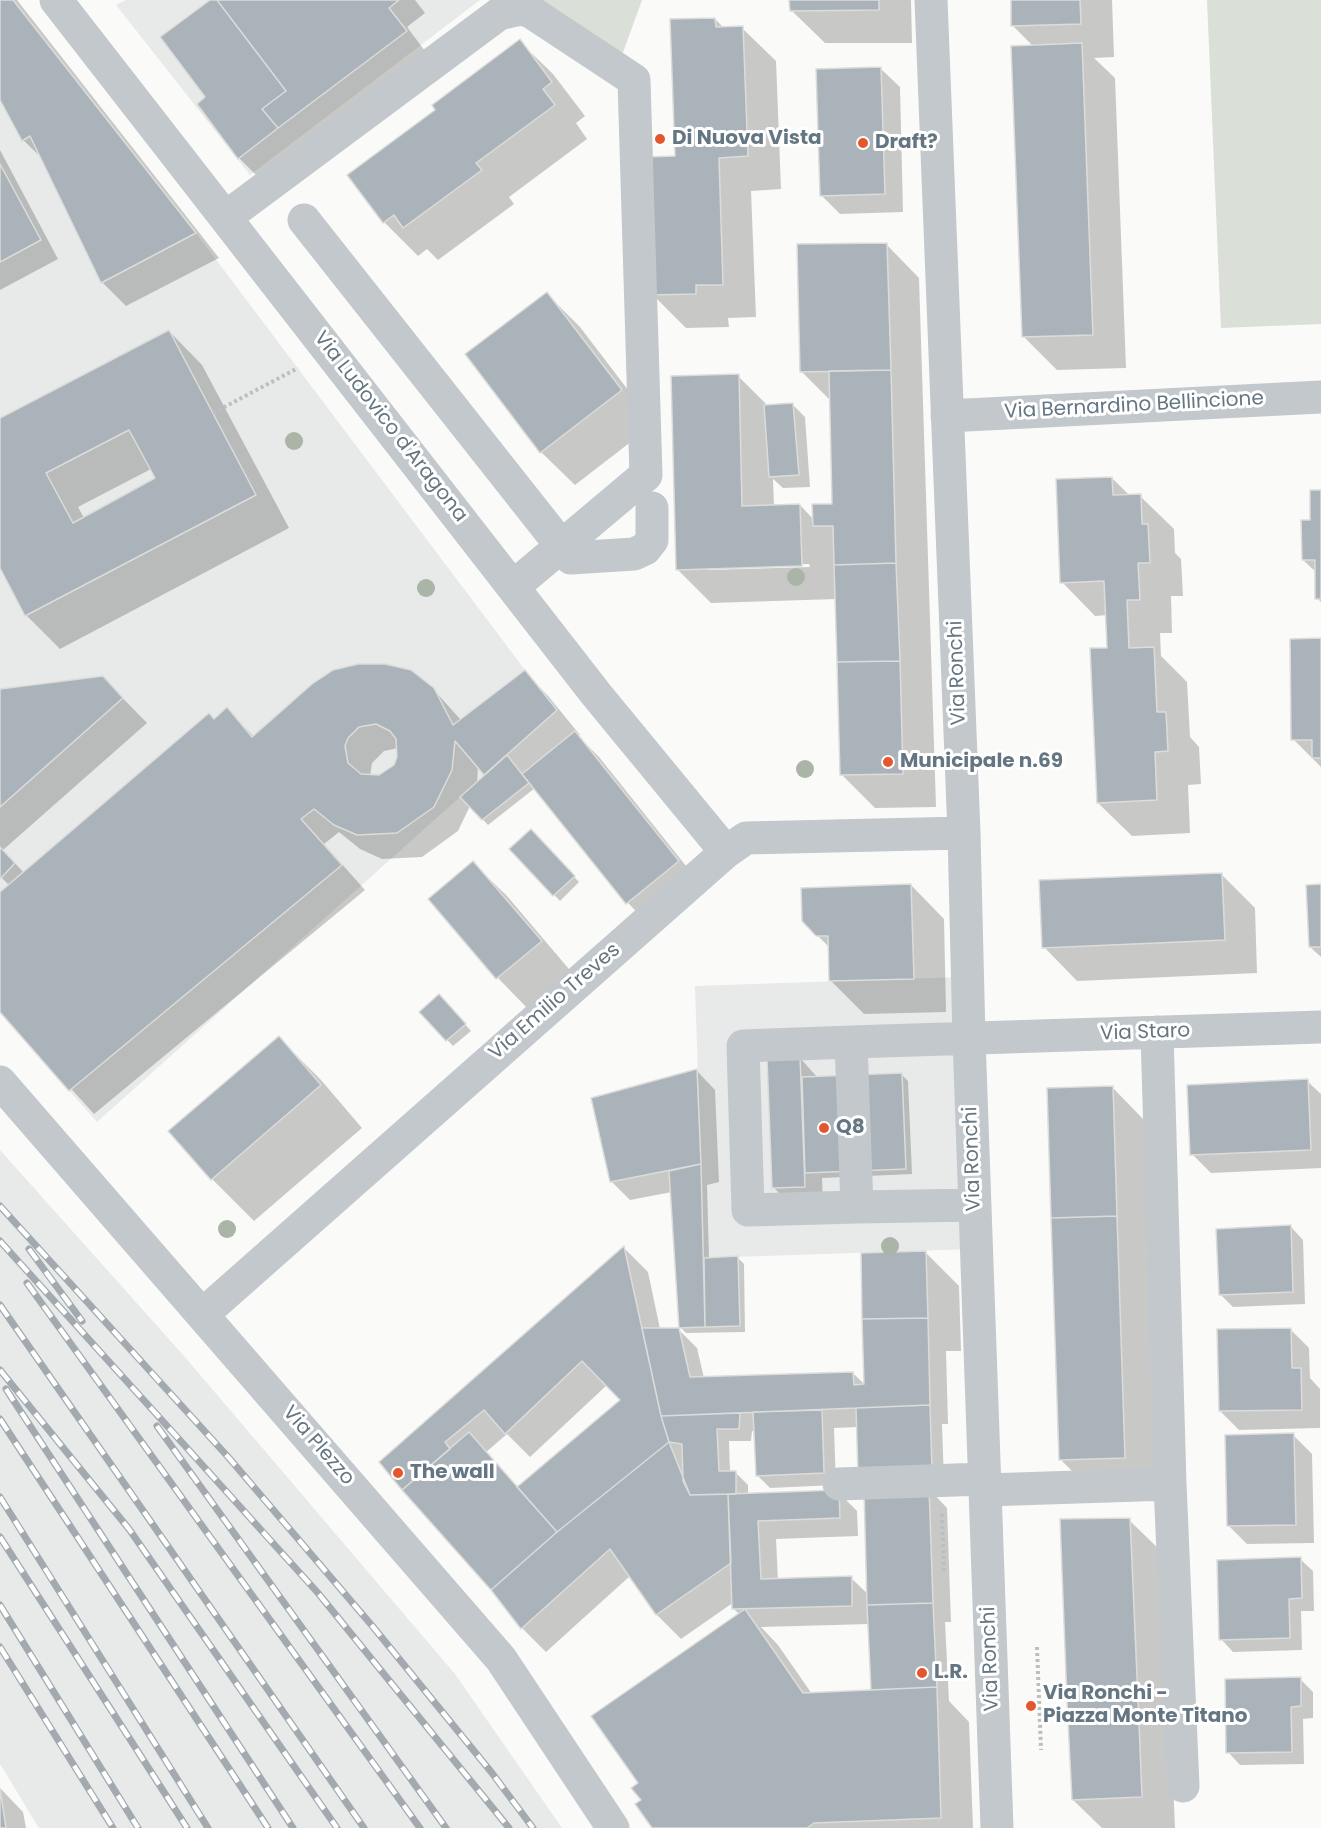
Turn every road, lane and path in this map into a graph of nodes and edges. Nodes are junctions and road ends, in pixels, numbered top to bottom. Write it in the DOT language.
graph roads {
  1 [pos="56,0"];
  2 [pos="932,0"];
  3 [pos="226,217"];
  4 [pos="304,220"];
  5 [pos="301,367"];
  6 [pos="1321,397"];
  7 [pos="213,413"];
  8 [pos="947,416"];
  9 [pos="652,508"];
  10 [pos="561,548"];
  11 [pos="514,586"];
  12 [pos="964,833"];
  13 [pos="726,852"];
  14 [pos="1321,1027"];
  15 [pos="1158,1032"];
  16 [pos="969,1038"];
  17 [pos="851,1042"];
  18 [pos="0,1082"];
  19 [pos="975,1205"];
  20 [pos="857,1207"];
  21 [pos="203,1314"];
  22 [pos="941,1481"];
  23 [pos="839,1484"];
  24 [pos="1170,1484"];
  25 [pos="985,1485"];
  26 [pos="944,1574"];
  27 [pos="1037,1647"];
  28 [pos="1041,1750"];
  29 [pos="1183,1786"];
  30 [pos="613,1828"];
  31 [pos="997,1828"];
  1 -- 3 [label="street, Via Ludovico d'Aragona"];
  2 -- 8 [label="street, Via Ronchi"];
  3 -- 10 [label="street"];
  3 -- 11 [label="street, Via Ludovico d'Aragona"];
  4 -- 10 [label="street"];
  5 -- 7 [label="path"];
  6 -- 8 [label="street, Via Bernardino Bellincione"];
  8 -- 12 [label="street, Via Ronchi"];
  9 -- 10 [label="street"];
  10 -- 11 [label="street"];
  11 -- 13 [label="street, Via Ludovico d'Aragona"];
  12 -- 13 [label="street, Via Emilio Treves"];
  12 -- 16 [label="street, Via Ronchi"];
  13 -- 21 [label="street, Via Emilio Treves"];
  14 -- 15 [label="street, Via Staro"];
  15 -- 16 [label="street, Via Staro"];
  15 -- 24 [label="street"];
  16 -- 17 [label="street, Via Staro"];
  16 -- 19 [label="street, Via Ronchi"];
  17 -- 20 [label="street"];
  17 -- 20 [label="street, Via Staro"];
  18 -- 21 [label="street, Via Plezzo"];
  19 -- 20 [label="street"];
  19 -- 25 [label="street, Via Ronchi"];
  21 -- 30 [label="street, Via Plezzo"];
  22 -- 23 [label="street"];
  22 -- 25 [label="street"];
  22 -- 26 [label="path"];
  24 -- 25 [label="street"];
  24 -- 29 [label="street"];
  25 -- 31 [label="street, Via Ronchi"];
  27 -- 28 [label="path"];
}
